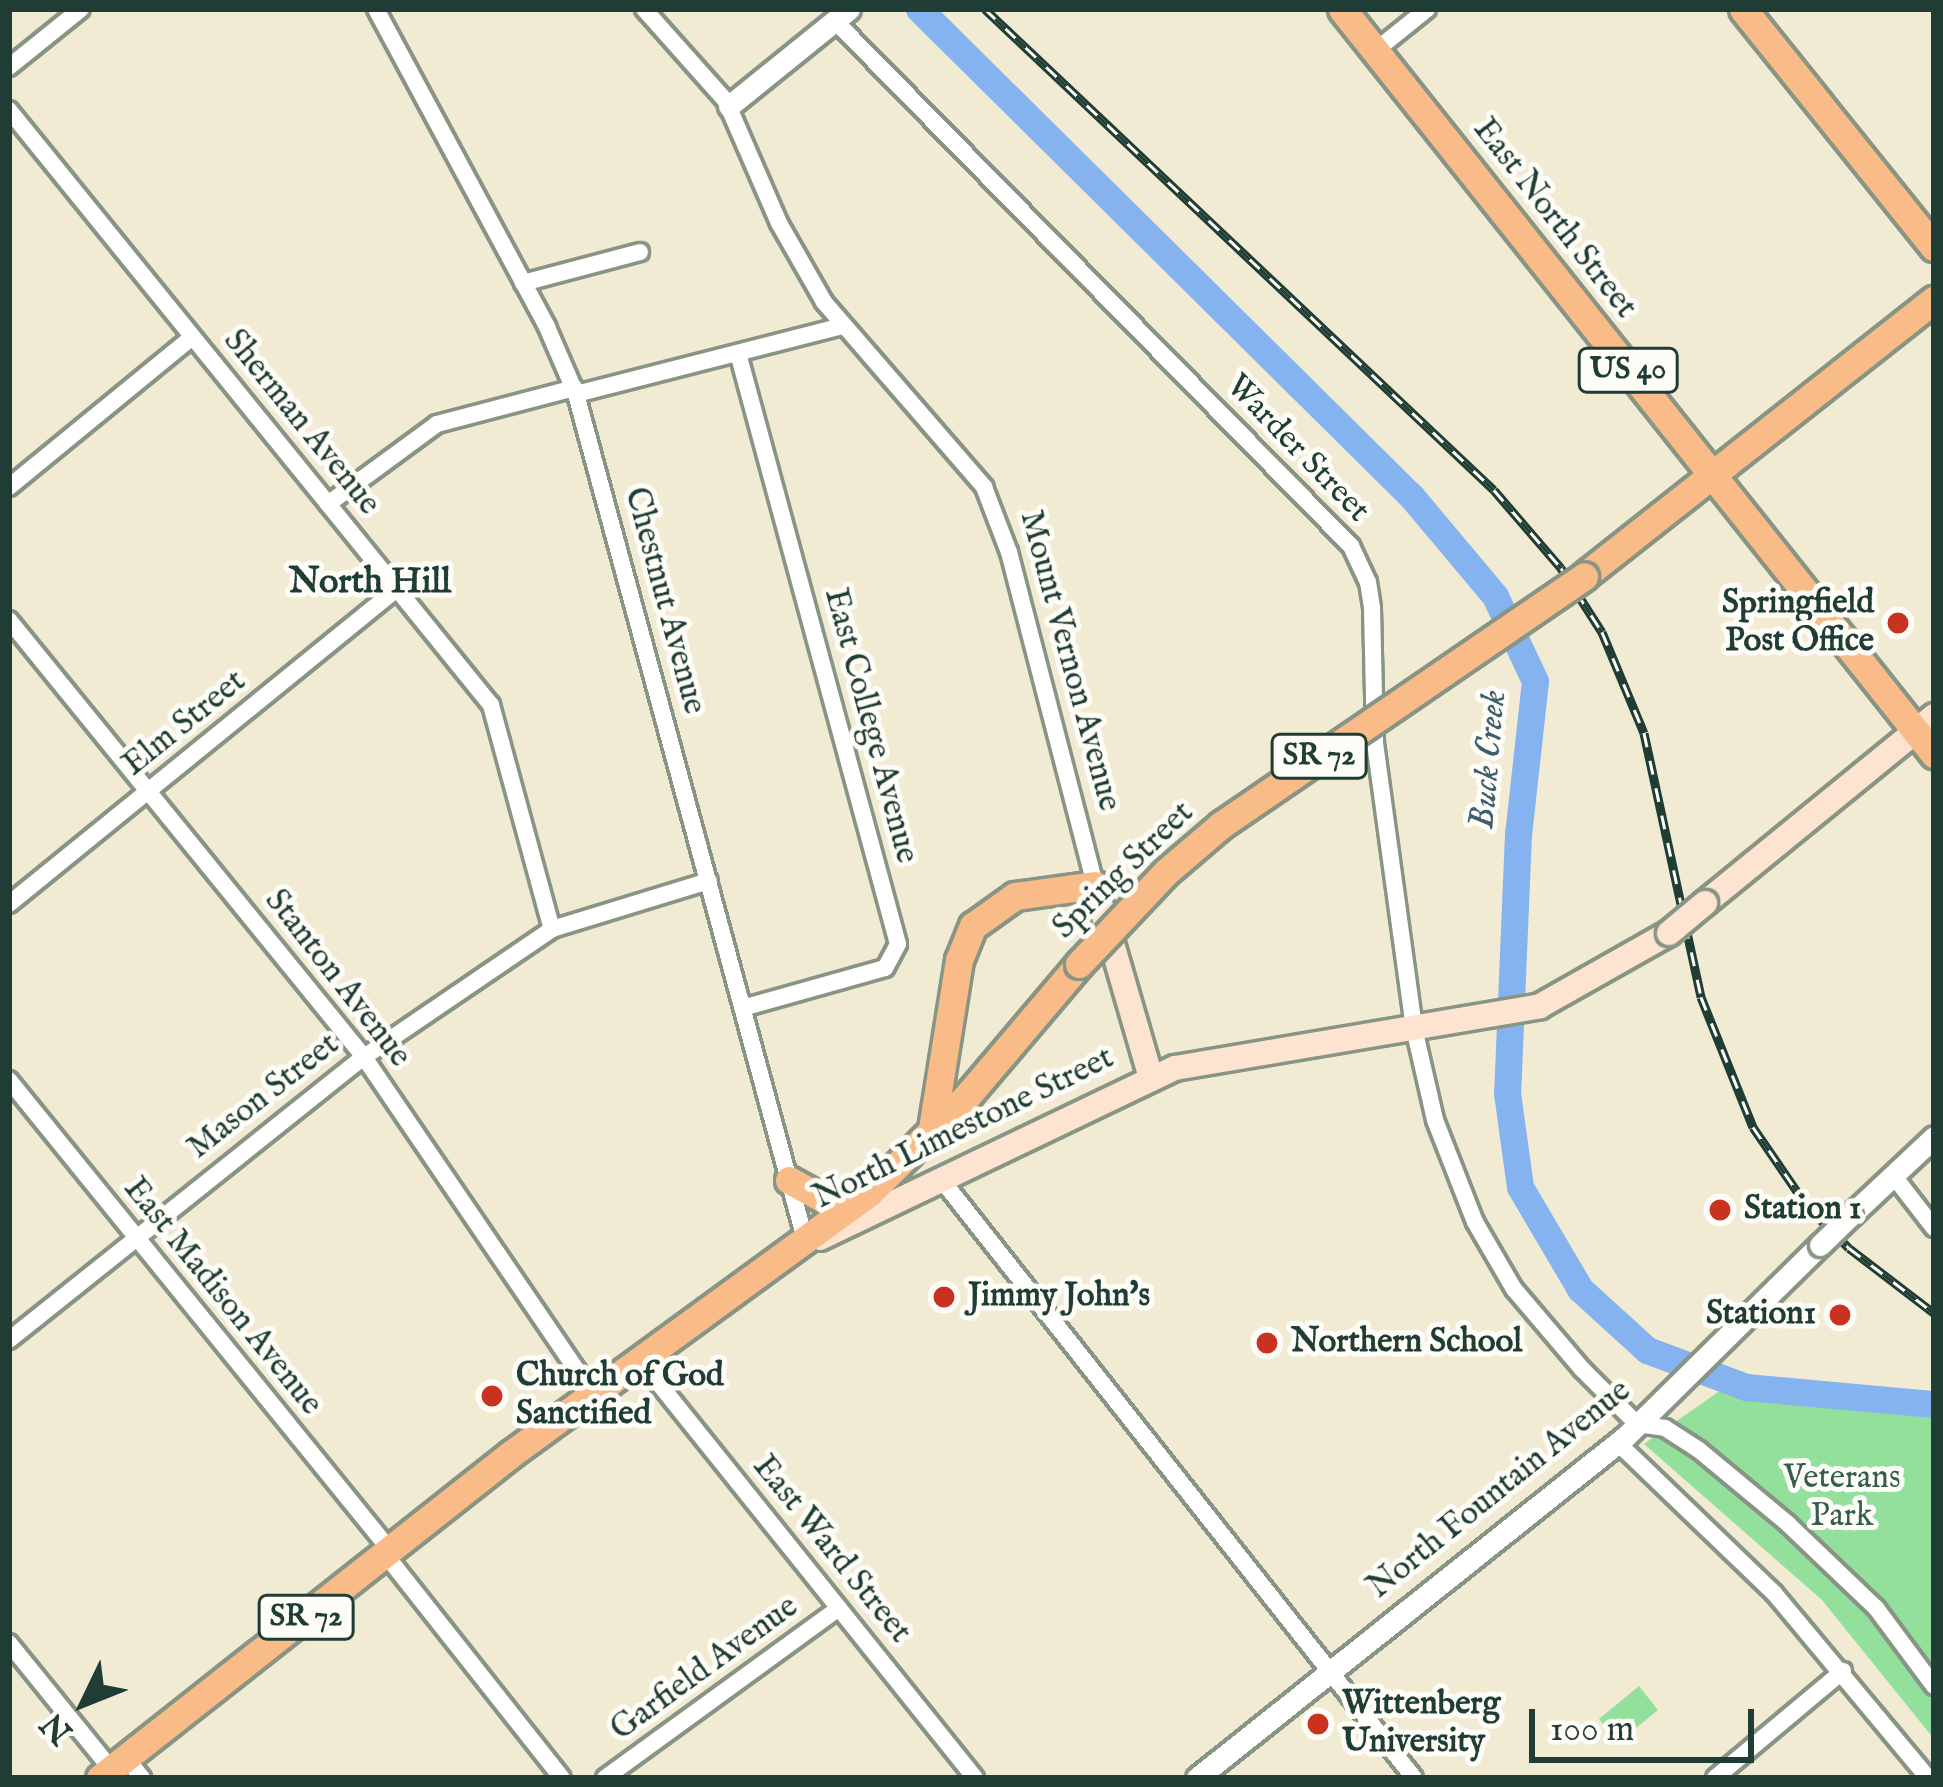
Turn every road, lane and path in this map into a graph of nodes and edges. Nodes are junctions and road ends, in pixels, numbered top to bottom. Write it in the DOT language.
graph roads {
  1 [pos="81,9"];
  2 [pos="376,9"];
  3 [pos="644,9"];
  4 [pos="1342,9"];
  5 [pos="1427,9"];
  6 [pos="1743,9"];
  7 [pos="844,13"];
  8 [pos="1375,51"];
  9 [pos="9,67"];
  10 [pos="729,106"];
  11 [pos="9,110"];
  12 [pos="1934,247"];
  13 [pos="640,252"];
  14 [pos="523,284"];
  15 [pos="1934,300"];
  16 [pos="842,326"];
  17 [pos="192,337"];
  18 [pos="738,352"];
  19 [pos="575,391"];
  20 [pos="1713,476"];
  21 [pos="9,487"];
  22 [pos="328,504"];
  23 [pos="397,589"];
  24 [pos="9,620"];
  25 [pos="1925,723"];
  26 [pos="1934,754"];
  27 [pos="148,792"];
  28 [pos="709,881"];
  29 [pos="1095,885"];
  30 [pos="9,904"];
  31 [pos="552,929"];
  32 [pos="743,1008"];
  33 [pos="1414,1028"];
  34 [pos="364,1057"];
  35 [pos="1151,1078"];
  36 [pos="9,1080"];
  37 [pos="931,1135"];
  38 [pos="1934,1138"];
  39 [pos="1893,1175"];
  40 [pos="941,1179"];
  41 [pos="789,1180"];
  42 [pos="869,1192"];
  43 [pos="1934,1228"];
  44 [pos="136,1238"];
  45 [pos="806,1244"];
  46 [pos="9,1340"];
  47 [pos="640,1360"];
  48 [pos="593,1394"];
  49 [pos="1637,1424"];
  50 [pos="1618,1443"];
  51 [pos="387,1552"];
  52 [pos="838,1608"];
  53 [pos="9,1643"];
  54 [pos="1330,1671"];
  55 [pos="1843,1671"];
  56 [pos="1934,1686"];
  57 [pos="120,1771"];
  58 [pos="562,1778"];
  59 [pos="605,1778"];
  60 [pos="975,1778"];
  61 [pos="1197,1778"];
  62 [pos="1414,1778"];
  63 [pos="1715,1778"];
  64 [pos="1928,1778"];
  1 -- 9 [label="street"];
  2 -- 14 [label="street, Chestnut Avenue"];
  3 -- 10 [label="street, Mount Vernon Avenue"];
  4 -- 8 [label="main road, East North Street / US 40"];
  5 -- 8 [label="street"];
  6 -- 12 [label="main road"];
  7 -- 10 [label="street"];
  7 -- 33 [label="street, Warder Street"];
  8 -- 20 [label="main road, East North Street / US 40"];
  10 -- 16 [label="street, Mount Vernon Avenue"];
  11 -- 17 [label="street, Sherman Avenue"];
  13 -- 14 [label="street"];
  14 -- 19 [label="street, Chestnut Avenue"];
  15 -- 20 [label="main road, SR 72"];
  16 -- 18 [label="street"];
  16 -- 29 [label="street, Mount Vernon Avenue"];
  17 -- 21 [label="street"];
  17 -- 22 [label="street, Sherman Avenue"];
  18 -- 19 [label="street"];
  18 -- 32 [label="street, East College Avenue"];
  19 -- 22 [label="street"];
  19 -- 28 [label="street, Chestnut Avenue"];
  20 -- 25 [label="main road, East North Street / US 40"];
  20 -- 37 [label="main road, Spring Street / SR 72, bridge"];
  22 -- 23 [label="street, Sherman Avenue"];
  23 -- 27 [label="street, Elm Street"];
  23 -- 31 [label="street, Sherman Avenue"];
  24 -- 27 [label="street, Stanton Avenue"];
  25 -- 26 [label="main road, East North Street / US 40"];
  25 -- 33 [label="main road, North Limestone Street, bridge"];
  27 -- 30 [label="street, Elm Street"];
  27 -- 34 [label="street, Stanton Avenue"];
  28 -- 31 [label="street, Mason Street"];
  28 -- 32 [label="street, Chestnut Avenue"];
  29 -- 35 [label="main road, Mount Vernon Avenue"];
  29 -- 37 [label="main road"];
  31 -- 34 [label="street, Mason Street"];
  32 -- 41 [label="street, Chestnut Avenue"];
  33 -- 35 [label="main road, North Limestone Street"];
  33 -- 49 [label="street, Warder Street"];
  34 -- 44 [label="street, Mason Street"];
  34 -- 48 [label="street, Stanton Avenue"];
  35 -- 40 [label="main road, North Limestone Street"];
  36 -- 44 [label="street, East Madison Avenue"];
  37 -- 42 [label="main road, Spring Street / SR 72"];
  38 -- 39 [label="street, North Fountain Avenue"];
  39 -- 43 [label="street"];
  39 -- 49 [label="street, North Fountain Avenue, bridge"];
  40 -- 45 [label="main road, North Limestone Street"];
  40 -- 54 [label="street"];
  41 -- 42 [label="main road"];
  41 -- 45 [label="street, Chestnut Avenue"];
  42 -- 45 [label="main road, Spring Street / SR 72"];
  44 -- 46 [label="street, Mason Street"];
  44 -- 51 [label="street, East Madison Avenue"];
  45 -- 47 [label="main road, North Limestone Street / SR 72"];
  47 -- 48 [label="main road, North Limestone Street / SR 72"];
  47 -- 52 [label="street, East Ward Street"];
  48 -- 51 [label="main road, North Limestone Street / SR 72"];
  49 -- 50 [label="street, North Fountain Avenue"];
  49 -- 56 [label="street"];
  50 -- 54 [label="street, North Fountain Avenue"];
  50 -- 55 [label="street"];
  51 -- 57 [label="main road, North Limestone Street / SR 72"];
  51 -- 58 [label="street, East Madison Avenue"];
  52 -- 59 [label="street, Garfield Avenue"];
  52 -- 60 [label="street, East Ward Street"];
  53 -- 57 [label="street"];
  54 -- 61 [label="street, North Fountain Avenue"];
  54 -- 62 [label="street"];
  55 -- 63 [label="street"];
  55 -- 64 [label="street"];
}
